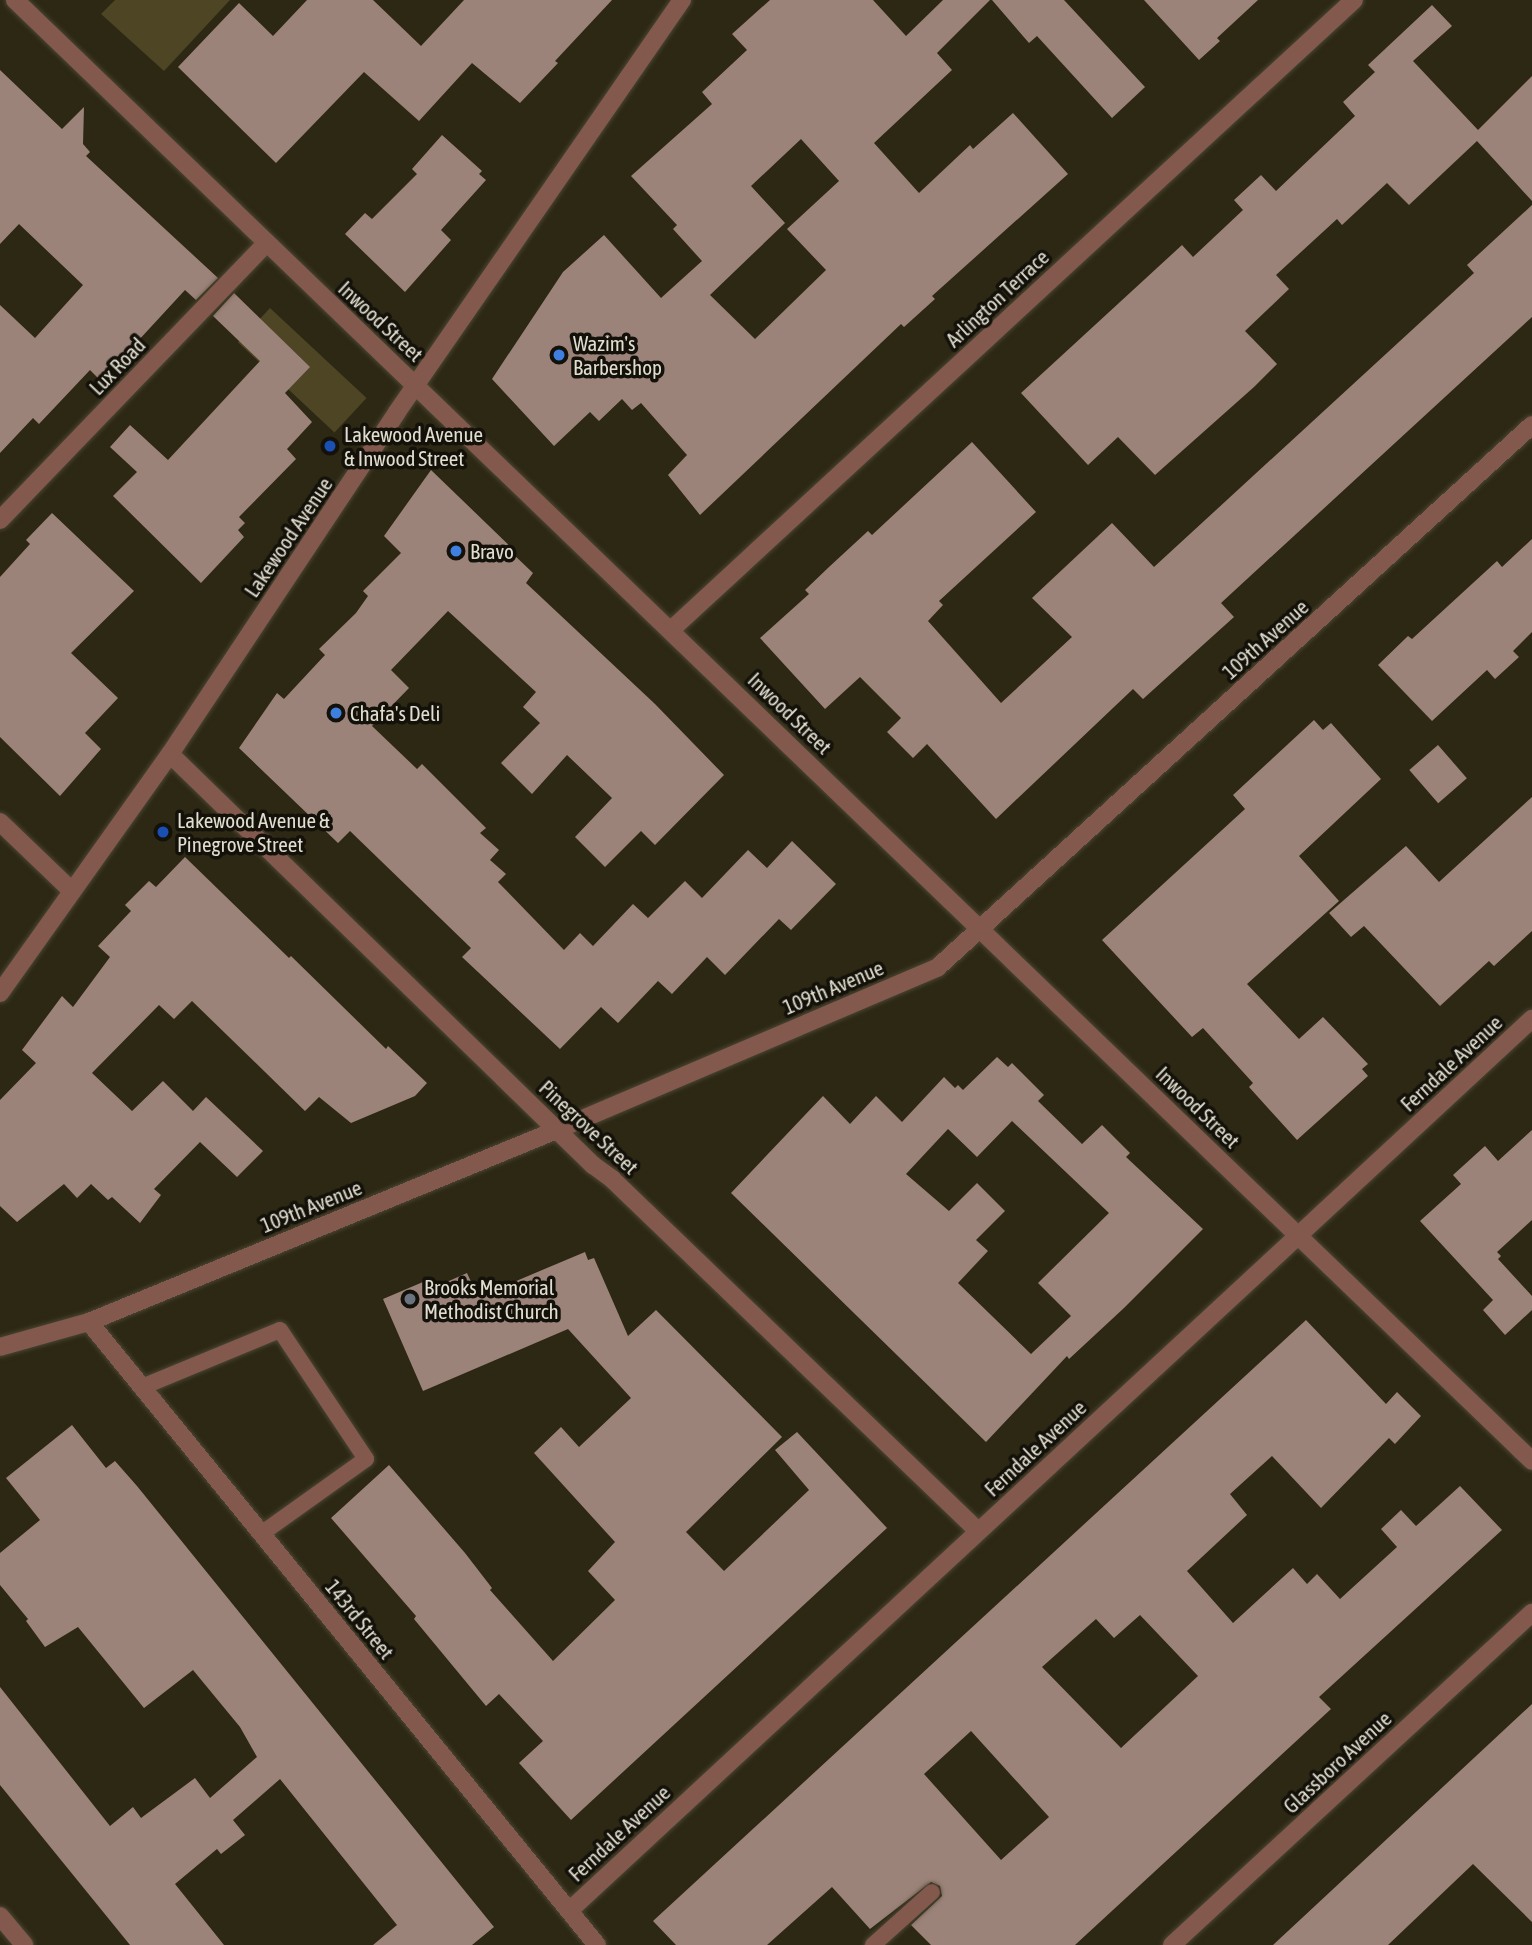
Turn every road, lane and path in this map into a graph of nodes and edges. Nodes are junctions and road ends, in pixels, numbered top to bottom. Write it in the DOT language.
graph roads {
  1 [pos="15,0"];
  2 [pos="682,0"];
  3 [pos="1354,0"];
  4 [pos="266,244"];
  5 [pos="416,385"];
  6 [pos="1532,425"];
  7 [pos="0,520"];
  8 [pos="671,630"];
  9 [pos="170,754"];
  10 [pos="0,822"];
  11 [pos="72,891"];
  12 [pos="981,929"];
  13 [pos="0,993"];
  14 [pos="1532,1020"];
  15 [pos="559,1129"];
  16 [pos="1298,1236"];
  17 [pos="89,1322"];
  18 [pos="0,1347"];
  19 [pos="142,1387"];
  20 [pos="1532,1461"];
  21 [pos="978,1531"];
  22 [pos="261,1534"];
  23 [pos="1532,1613"];
  24 [pos="932,1892"];
  25 [pos="569,1911"];
  26 [pos="0,1916"];
  27 [pos="24,1945"];
  28 [pos="597,1945"];
  29 [pos="873,1945"];
  30 [pos="1172,1945"];
  1 -- 4 [label="street, Inwood Street"];
  2 -- 5 [label="street, Lakewood Avenue"];
  3 -- 8 [label="street, Arlington Terrace"];
  4 -- 5 [label="street, Inwood Street"];
  4 -- 7 [label="street, Lux Road"];
  5 -- 8 [label="street, Inwood Street"];
  5 -- 9 [label="street, Lakewood Avenue"];
  6 -- 12 [label="street, 109th Avenue"];
  8 -- 12 [label="street, Inwood Street"];
  9 -- 11 [label="street, Lakewood Avenue"];
  9 -- 15 [label="street, Pinegrove Street"];
  10 -- 11 [label="street"];
  11 -- 13 [label="street, Lakewood Avenue"];
  12 -- 15 [label="street, 109th Avenue"];
  12 -- 16 [label="street, Inwood Street"];
  14 -- 16 [label="street, Ferndale Avenue"];
  15 -- 17 [label="street, 109th Avenue"];
  15 -- 21 [label="street, Pinegrove Street"];
  16 -- 20 [label="street, Inwood Street"];
  16 -- 21 [label="street, Ferndale Avenue"];
  17 -- 18 [label="street, 109th Avenue"];
  17 -- 19 [label="street, 143rd Street"];
  19 -- 22 [label="street, 143rd Street"];
  19 -- 22 [label="lane"];
  21 -- 25 [label="street, Ferndale Avenue"];
  22 -- 25 [label="street, 143rd Street"];
  23 -- 30 [label="street, Glassboro Avenue"];
  24 -- 29 [label="lane"];
  25 -- 28 [label="street, 143rd Street"];
  26 -- 27 [label="street"];
}
